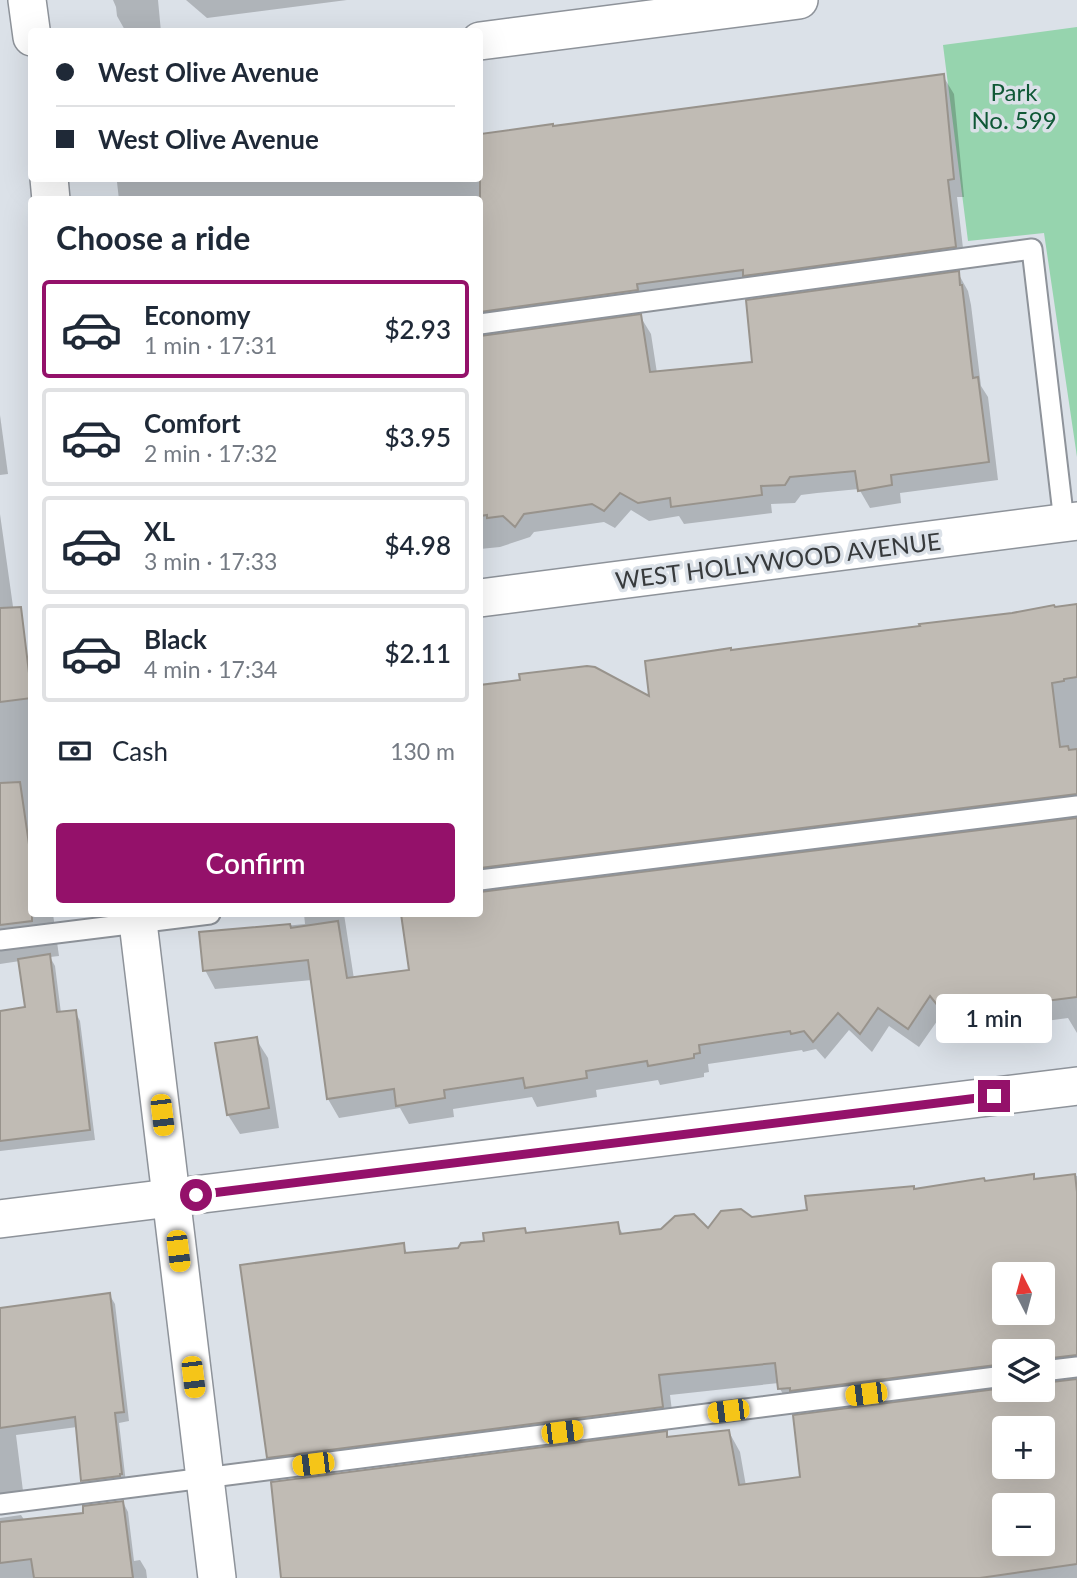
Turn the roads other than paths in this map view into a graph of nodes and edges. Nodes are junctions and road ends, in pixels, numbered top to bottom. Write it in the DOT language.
graph roads {
  1 [pos="27,0"];
  2 [pos="799,0"];
  3 [pos="31,28"];
  4 [pos="483,41"];
  5 [pos="483,324"];
  6 [pos="1071,522"];
  7 [pos="483,598"];
  8 [pos="1077,806"];
  9 [pos="483,880"];
  10 [pos="156,917"];
  11 [pos="138,918"];
  12 [pos="0,940"];
  13 [pos="1077,1086"];
  14 [pos="172,1198"];
  15 [pos="0,1219"];
  16 [pos="1077,1367"];
  17 [pos="1055,1370"];
  18 [pos="992,1378"];
  19 [pos="205,1478"];
  20 [pos="0,1504"];
  21 [pos="218,1578"];
  1 -- 3 [label="street"];
  2 -- 4 [label="street"];
  5 -- 6 [label="lane"];
  6 -- 7 [label="street, WEST HOLLYWOOD AVENUE"];
  8 -- 9 [label="lane"];
  10 -- 11 [label="lane"];
  11 -- 12 [label="lane"];
  11 -- 14 [label="street"];
  13 -- 14 [label="street"];
  14 -- 15 [label="street"];
  14 -- 19 [label="street"];
  16 -- 17 [label="lane"];
  18 -- 19 [label="lane"];
  19 -- 20 [label="lane"];
  19 -- 21 [label="street"];
}
